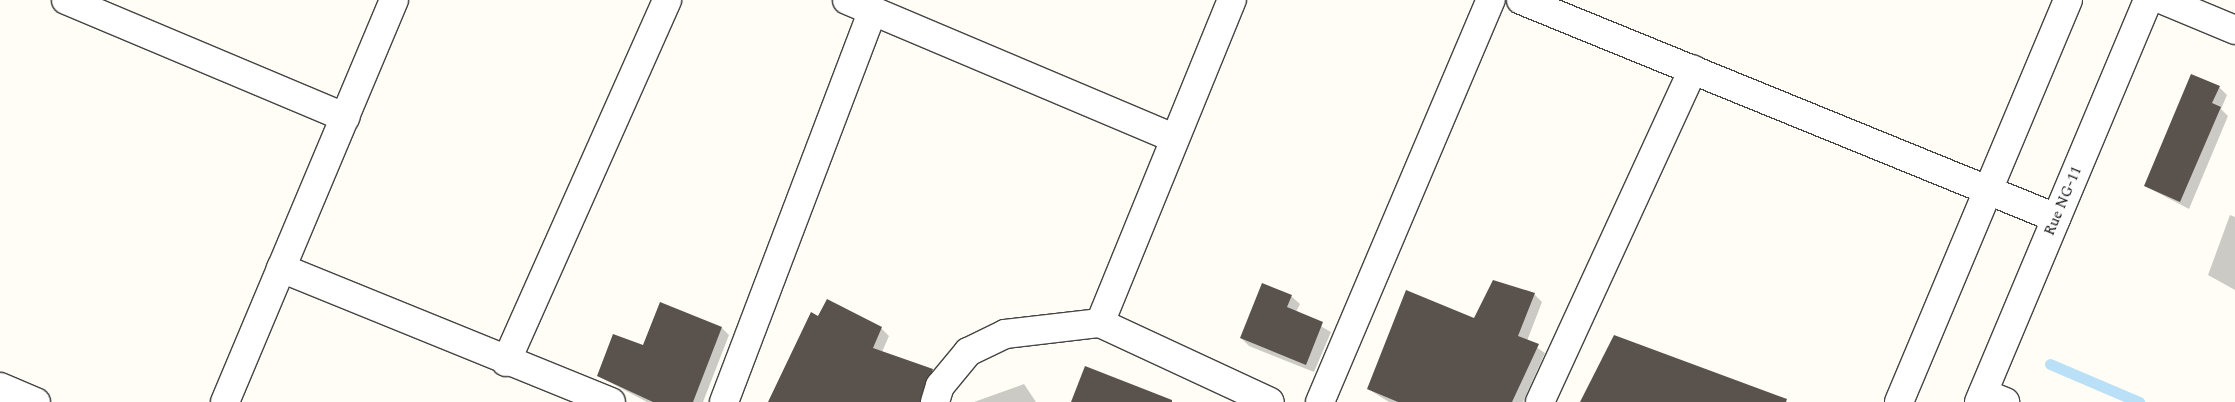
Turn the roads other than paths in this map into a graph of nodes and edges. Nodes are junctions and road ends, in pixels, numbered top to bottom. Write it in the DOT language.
graph roads {
  1 [pos="66,0"];
  2 [pos="394,0"];
  3 [pos="667,0"];
  4 [pos="847,0"];
  5 [pos="1232,0"];
  6 [pos="1491,0"];
  7 [pos="1520,0"];
  8 [pos="2068,0"];
  9 [pos="2148,0"];
  10 [pos="2163,0"];
  11 [pos="873,10"];
  12 [pos="2235,30"];
  13 [pos="1693,70"];
  14 [pos="345,117"];
  15 [pos="1174,138"];
  16 [pos="1988,191"];
  17 [pos="2056,218"];
  18 [pos="281,268"];
  19 [pos="1100,323"];
  20 [pos="506,362"];
  21 [pos="0,387"];
  22 [pos="1989,399"];
  23 [pos="36,402"];
  24 [pos="225,402"];
  25 [pos="611,402"];
  26 [pos="724,402"];
  27 [pos="935,402"];
  28 [pos="1270,402"];
  29 [pos="1320,402"];
  30 [pos="1540,402"];
  31 [pos="1900,402"];
  1 -- 14 [label="street"];
  2 -- 14 [label="street"];
  3 -- 20 [label="street"];
  4 -- 11 [label="street"];
  5 -- 15 [label="street"];
  6 -- 29 [label="street"];
  7 -- 13 [label="street"];
  8 -- 16 [label="street"];
  9 -- 17 [label="street, Rue NG-11"];
  10 -- 12 [label="street"];
  11 -- 15 [label="street"];
  11 -- 26 [label="street"];
  13 -- 16 [label="street"];
  13 -- 30 [label="street"];
  14 -- 18 [label="street"];
  15 -- 19 [label="street"];
  16 -- 17 [label="street"];
  16 -- 31 [label="street"];
  17 -- 22 [label="street, Rue NG-11"];
  18 -- 20 [label="street"];
  18 -- 24 [label="street"];
  19 -- 27 [label="street"];
  19 -- 28 [label="street"];
  20 -- 25 [label="street"];
  21 -- 23 [label="street"];
}
